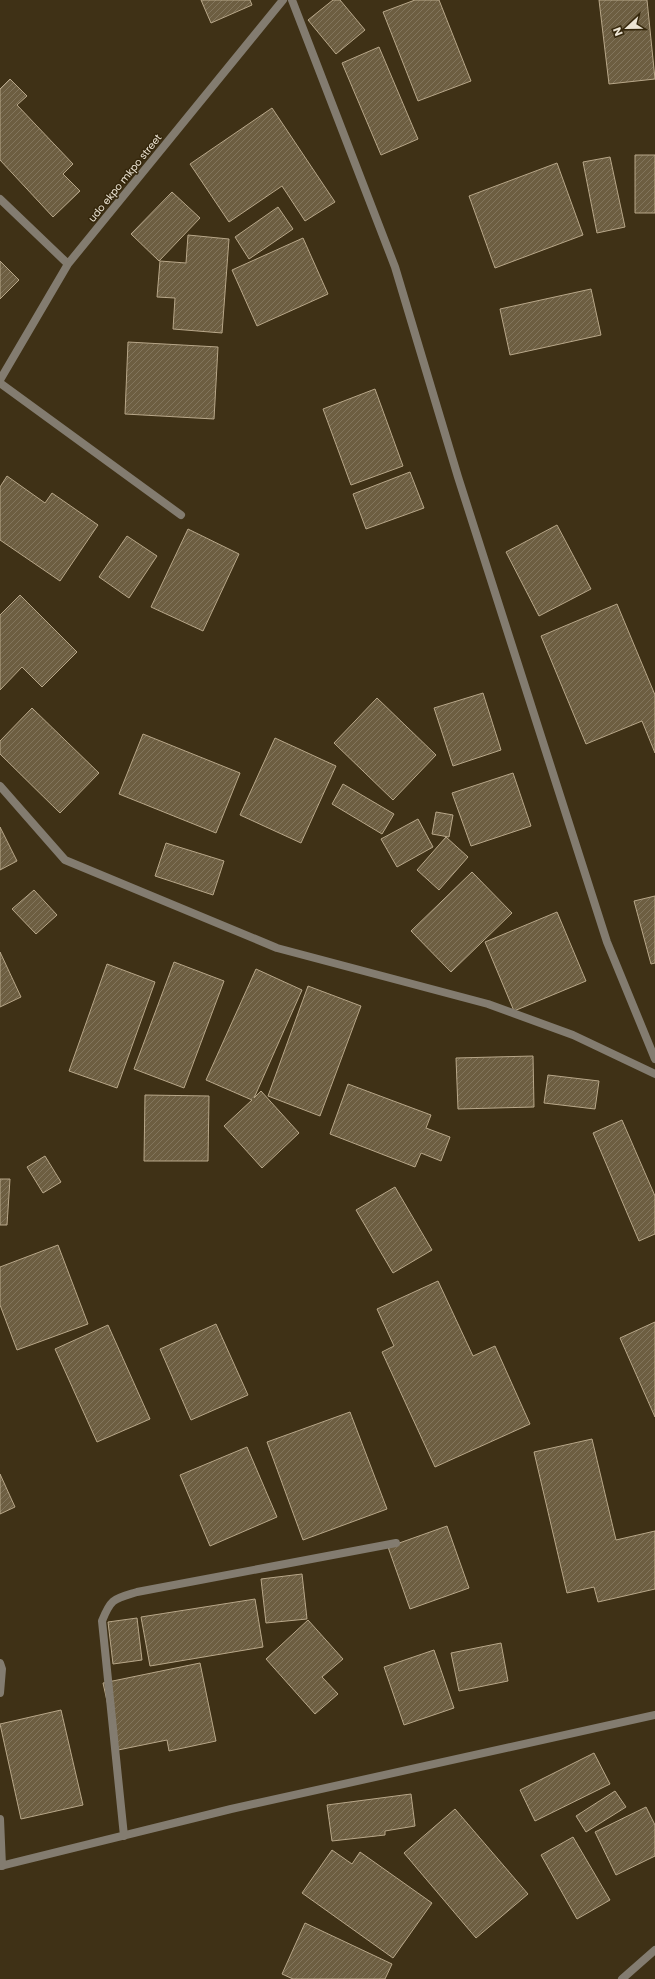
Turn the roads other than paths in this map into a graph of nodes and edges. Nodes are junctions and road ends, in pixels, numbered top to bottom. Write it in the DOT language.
graph roads {
  1 [pos="283,0"];
  2 [pos="292,0"];
  3 [pos="0,199"];
  4 [pos="68,264"];
  5 [pos="0,380"];
  6 [pos="0,383"];
  7 [pos="181,515"];
  8 [pos="0,786"];
  9 [pos="655,1059"];
  10 [pos="655,1074"];
  11 [pos="396,1543"];
  12 [pos="0,1663"];
  13 [pos="0,1693"];
  14 [pos="655,1715"];
  15 [pos="0,1819"];
  16 [pos="124,1836"];
  17 [pos="1,1866"];
  18 [pos="655,1950"];
  19 [pos="622,1979"];
  1 -- 4 [label="street, udo ekpo mkpo street"];
  2 -- 9 [label="street"];
  3 -- 4 [label="street"];
  4 -- 5 [label="street, udo ekpo mkpo street"];
  6 -- 7 [label="street"];
  8 -- 10 [label="street"];
  11 -- 16 [label="street"];
  12 -- 13 [label="street"];
  14 -- 16 [label="street"];
  15 -- 17 [label="street"];
  16 -- 17 [label="street"];
  18 -- 19 [label="street"];
}
